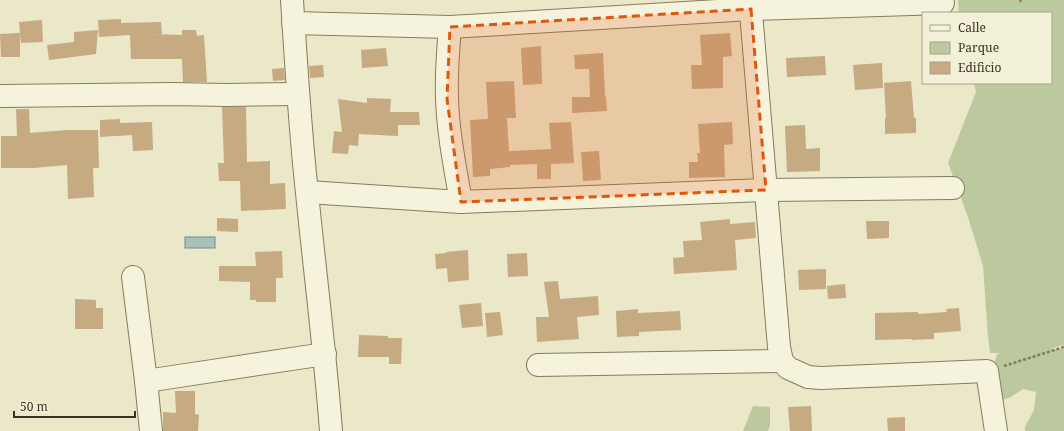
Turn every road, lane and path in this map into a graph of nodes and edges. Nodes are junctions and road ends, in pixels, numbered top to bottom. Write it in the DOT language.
graph roads {
  1 [pos="292,0"];
  2 [pos="943,2"];
  3 [pos="751,4"];
  4 [pos="293,23"];
  5 [pos="450,27"];
  6 [pos="298,94"];
  7 [pos="1,96"];
  8 [pos="952,188"];
  9 [pos="766,190"];
  10 [pos="306,192"];
  11 [pos="461,202"];
  12 [pos="133,277"];
  13 [pos="1064,347"];
  14 [pos="325,354"];
  15 [pos="782,362"];
  16 [pos="538,365"];
  17 [pos="987,371"];
  18 [pos="146,381"];
  19 [pos="151,431"];
  20 [pos="331,431"];
  21 [pos="996,431"];
  1 -- 4 [label="street"];
  2 -- 3 [label="street"];
  3 -- 5 [label="street"];
  3 -- 9 [label="street"];
  4 -- 5 [label="street"];
  4 -- 6 [label="street"];
  5 -- 11 [label="street"];
  6 -- 7 [label="street"];
  6 -- 10 [label="street"];
  8 -- 9 [label="street"];
  9 -- 11 [label="street"];
  9 -- 15 [label="street"];
  10 -- 11 [label="street"];
  10 -- 14 [label="street"];
  12 -- 18 [label="street"];
  13 -- 17 [label="path"];
  14 -- 18 [label="street"];
  14 -- 20 [label="street"];
  15 -- 16 [label="street"];
  15 -- 17 [label="street"];
  17 -- 21 [label="street"];
  18 -- 19 [label="street"];
}
